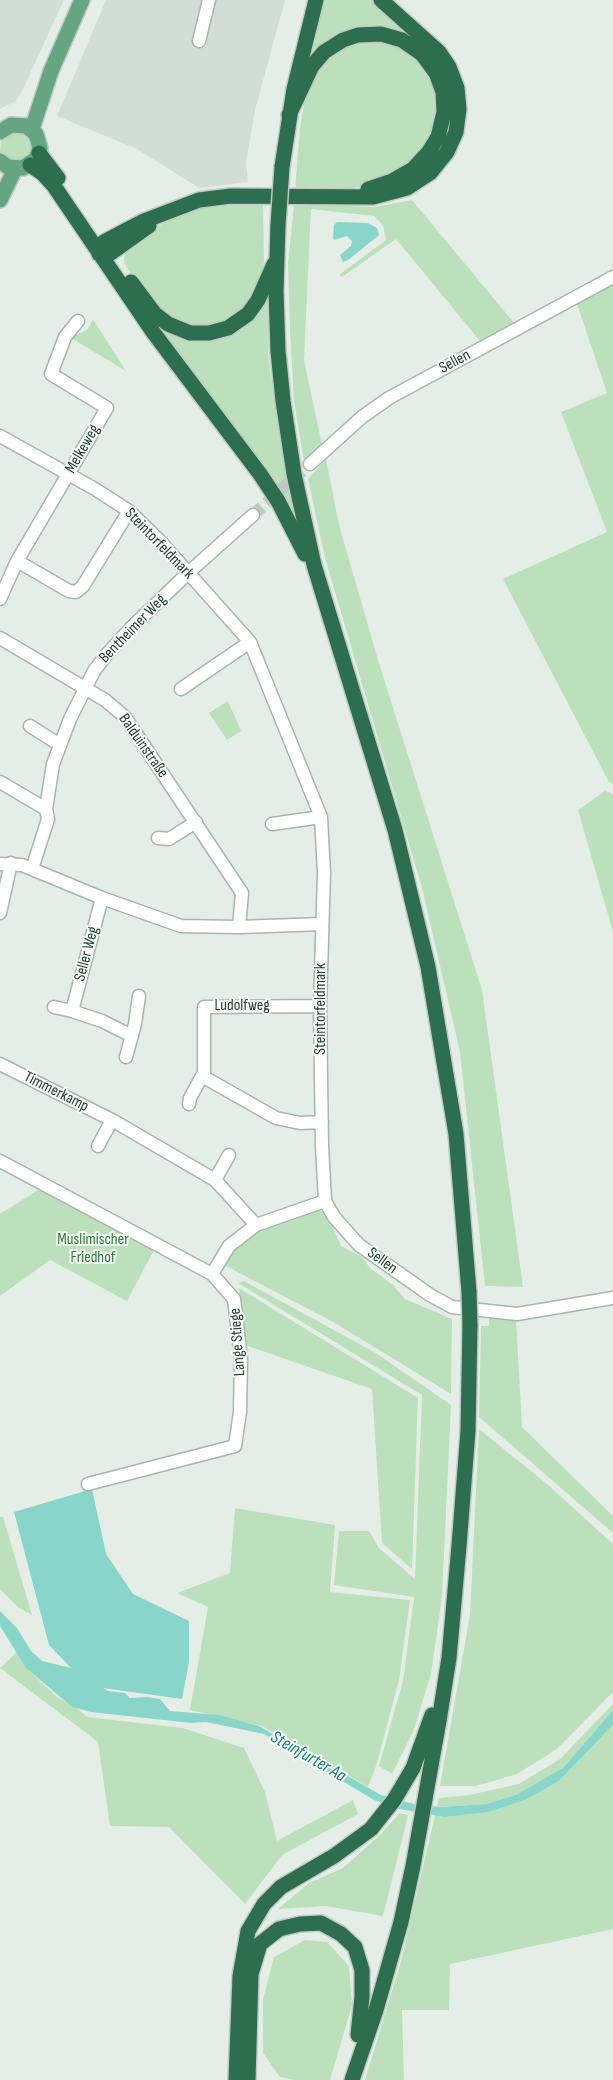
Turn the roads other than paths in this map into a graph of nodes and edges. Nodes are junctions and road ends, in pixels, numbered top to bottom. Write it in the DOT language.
graph roads {
  1 [pos="82,0"];
  2 [pos="209,0"];
  3 [pos="316,0"];
  4 [pos="381,0"];
  5 [pos="199,41"];
  6 [pos="290,115"];
  7 [pos="27,127"];
  8 [pos="0,132"];
  9 [pos="34,159"];
  10 [pos="4,168"];
  11 [pos="334,196"];
  12 [pos="0,200"];
  13 [pos="105,250"];
  14 [pos="277,258"];
  15 [pos="613,277"];
  16 [pos="78,321"];
  17 [pos="0,436"];
  18 [pos="310,464"];
  19 [pos="69,474"];
  20 [pos="129,511"];
  21 [pos="253,515"];
  22 [pos="17,561"];
  23 [pos="188,573"];
  24 [pos="320,584"];
  25 [pos="0,599"];
  26 [pos="0,638"];
  27 [pos="250,642"];
  28 [pos="85,688"];
  29 [pos="181,689"];
  30 [pos="30,726"];
  31 [pos="60,744"];
  32 [pos="0,782"];
  33 [pos="46,809"];
  34 [pos="321,817"];
  35 [pos="196,822"];
  36 [pos="272,824"];
  37 [pos="158,838"];
  38 [pos="6,864"];
  39 [pos="32,869"];
  40 [pos="102,898"];
  41 [pos="0,913"];
  42 [pos="322,924"];
  43 [pos="239,927"];
  44 [pos="139,996"];
  45 [pos="320,1006"];
  46 [pos="54,1007"];
  47 [pos="72,1011"];
  48 [pos="132,1036"];
  49 [pos="126,1057"];
  50 [pos="0,1064"];
  51 [pos="204,1077"];
  52 [pos="189,1104"];
  53 [pos="112,1120"];
  54 [pos="322,1122"];
  55 [pos="98,1146"];
  56 [pos="229,1155"];
  57 [pos="0,1162"];
  58 [pos="215,1180"];
  59 [pos="325,1201"];
  60 [pos="256,1225"];
  61 [pos="212,1274"];
  62 [pos="613,1298"];
  63 [pos="88,1484"];
  64 [pos="449,1658"];
  65 [pos="418,1836"];
  66 [pos="358,2035"];
  67 [pos="245,2080"];
  68 [pos="342,2080"];
  69 [pos="352,2080"];
  1 -- 7 [label="main road"];
  2 -- 5 [label="street"];
  3 -- 6 [label="highway"];
  4 -- 11 [label="highway"];
  6 -- 11 [label="highway"];
  6 -- 14 [label="highway, bridge"];
  7 -- 8 [label="main road"];
  7 -- 9 [label="main road"];
  9 -- 10 [label="main road"];
  9 -- 13 [label="highway"];
  10 -- 12 [label="main road"];
  11 -- 13 [label="highway"];
  13 -- 14 [label="highway"];
  13 -- 24 [label="highway"];
  14 -- 24 [label="highway"];
  15 -- 18 [label="street, Sellen"];
  16 -- 19 [label="street, Melkeweg"];
  17 -- 19 [label="street, Steintorfeldmark"];
  19 -- 20 [label="street, Steintorfeldmark"];
  19 -- 22 [label="street, Melkeweg"];
  20 -- 22 [label="street"];
  20 -- 23 [label="street, Steintorfeldmark"];
  21 -- 23 [label="street"];
  22 -- 25 [label="street, Melkeweg"];
  23 -- 27 [label="street, Steintorfeldmark"];
  23 -- 28 [label="street, Bentheimer Weg"];
  24 -- 64 [label="highway, bridge"];
  26 -- 28 [label="street, Balduinstraße"];
  27 -- 29 [label="street"];
  27 -- 34 [label="street, Steintorfeldmark"];
  28 -- 31 [label="street, Bentheimer Weg"];
  28 -- 35 [label="street, Balduinstraße"];
  30 -- 31 [label="street"];
  31 -- 33 [label="street, Bentheimer Weg"];
  32 -- 33 [label="street"];
  33 -- 39 [label="street, Bentheimer Weg"];
  34 -- 36 [label="street"];
  34 -- 42 [label="street, Steintorfeldmark"];
  35 -- 37 [label="street"];
  35 -- 43 [label="street, Balduinstraße"];
  38 -- 39 [label="street"];
  38 -- 41 [label="street"];
  39 -- 40 [label="street"];
  40 -- 43 [label="street"];
  40 -- 47 [label="street, Seller Weg"];
  42 -- 43 [label="street"];
  42 -- 45 [label="street, Steintorfeldmark"];
  44 -- 48 [label="street"];
  45 -- 51 [label="street, Ludolfweg"];
  45 -- 54 [label="street, Steintorfeldmark"];
  46 -- 47 [label="street"];
  47 -- 48 [label="street"];
  48 -- 49 [label="street"];
  50 -- 53 [label="street, Timmerkamp"];
  51 -- 52 [label="street"];
  51 -- 54 [label="street"];
  53 -- 55 [label="street"];
  53 -- 58 [label="street, Timmerkamp"];
  54 -- 59 [label="street, Steintorfeldmark"];
  56 -- 58 [label="street"];
  57 -- 61 [label="street, Lange Stiege"];
  58 -- 60 [label="street, Timmerkamp"];
  59 -- 60 [label="street"];
  59 -- 62 [label="street, Sellen"];
  60 -- 61 [label="street"];
  61 -- 63 [label="street, Lange Stiege"];
  64 -- 65 [label="highway"];
  64 -- 67 [label="highway"];
  65 -- 66 [label="highway"];
  65 -- 69 [label="highway"];
  66 -- 67 [label="highway"];
  66 -- 68 [label="highway"];
}
